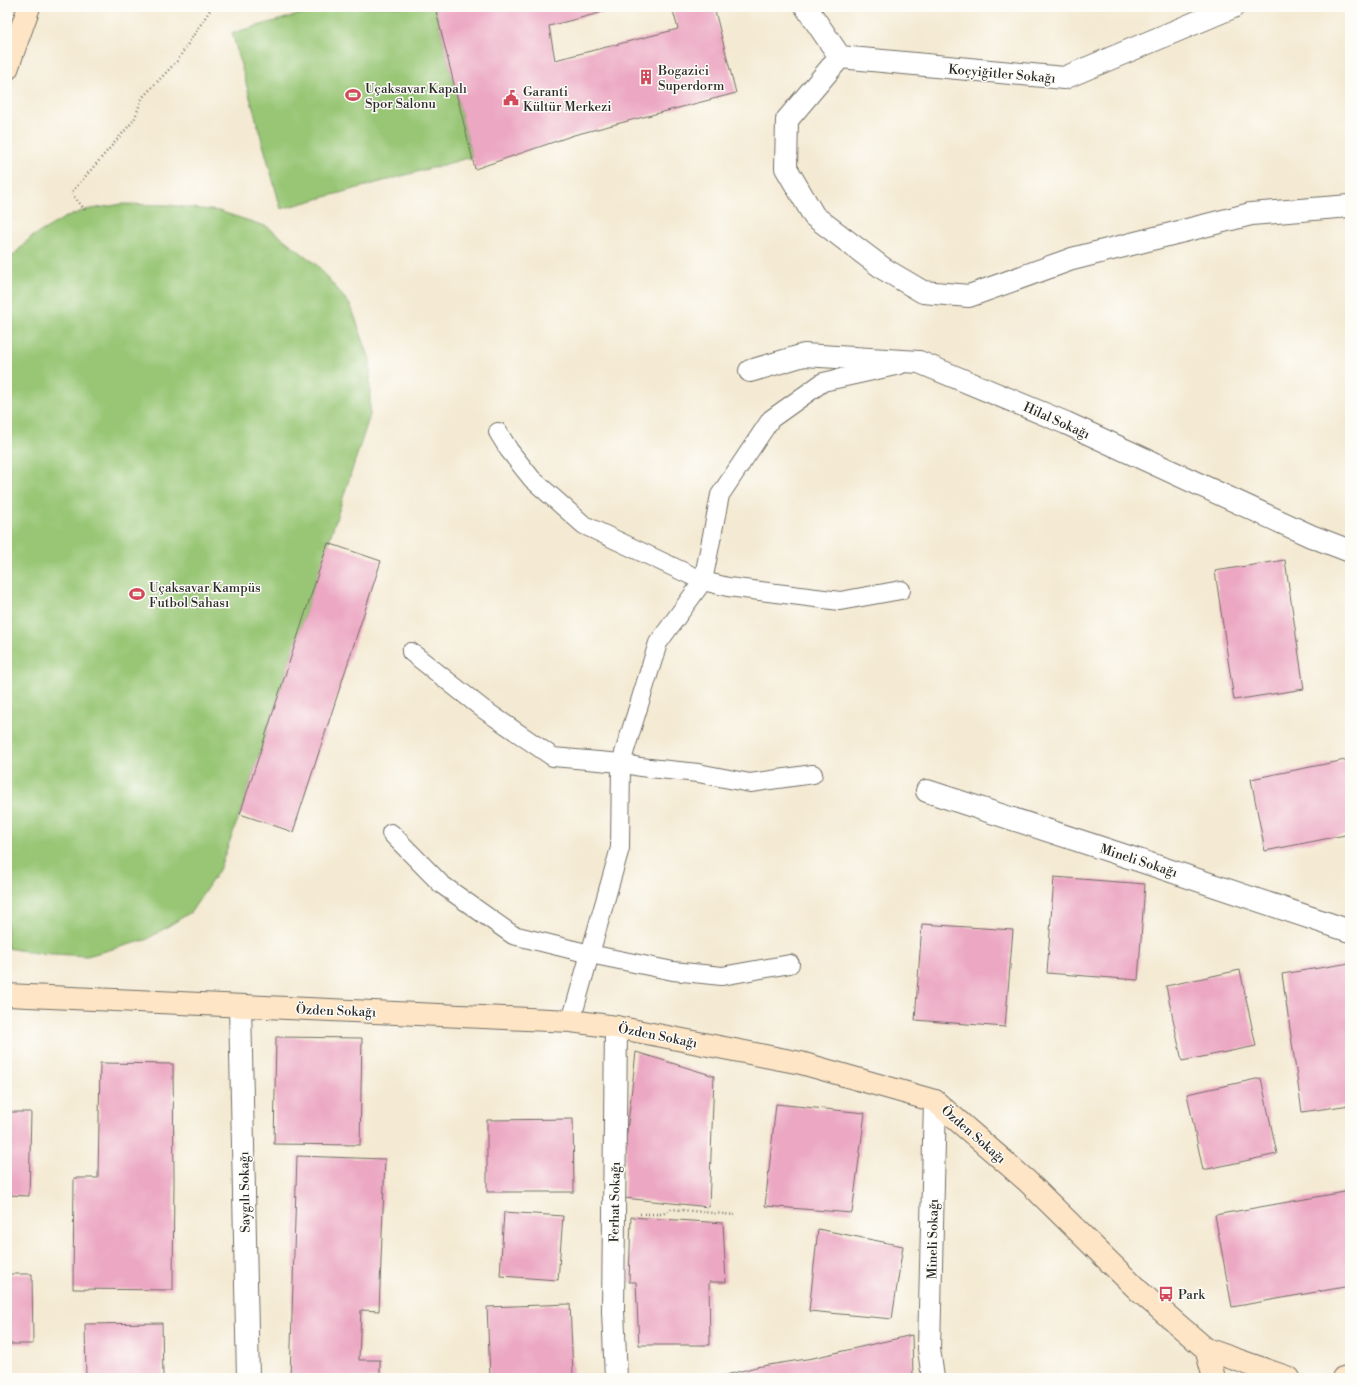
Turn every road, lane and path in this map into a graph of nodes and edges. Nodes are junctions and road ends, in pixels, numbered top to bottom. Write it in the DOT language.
graph roads {
  1 [pos="29,7"];
  2 [pos="212,7"];
  3 [pos="308,7"];
  4 [pos="806,7"];
  5 [pos="1233,7"];
  6 [pos="309,12"];
  7 [pos="840,57"];
  8 [pos="7,69"];
  9 [pos="1350,206"];
  10 [pos="85,210"];
  11 [pos="919,362"];
  12 [pos="750,371"];
  13 [pos="498,432"];
  14 [pos="1350,551"];
  15 [pos="704,581"];
  16 [pos="901,590"];
  17 [pos="411,652"];
  18 [pos="621,763"];
  19 [pos="813,774"];
  20 [pos="927,791"];
  21 [pos="391,833"];
  22 [pos="1350,931"];
  23 [pos="590,954"];
  24 [pos="790,964"];
  25 [pos="7,995"];
  26 [pos="240,1006"];
  27 [pos="571,1021"];
  28 [pos="616,1026"];
  29 [pos="936,1101"];
  30 [pos="614,1213"];
  31 [pos="735,1215"];
  32 [pos="1206,1349"];
  33 [pos="1350,1376"];
  34 [pos="248,1378"];
  35 [pos="616,1378"];
  36 [pos="934,1378"];
  37 [pos="1214,1378"];
  38 [pos="1290,1378"];
  39 [pos="1343,1378"];
  1 -- 8 [label="street"];
  2 -- 10 [label="path"];
  3 -- 6 [label="path"];
  4 -- 7 [label="street"];
  5 -- 7 [label="street, Koçyiğitler Sokağı"];
  7 -- 9 [label="street"];
  11 -- 12 [label="street, Hilal Sokağı"];
  11 -- 14 [label="street, Hilal Sokağı"];
  11 -- 15 [label="lane"];
  13 -- 15 [label="lane"];
  15 -- 16 [label="lane"];
  15 -- 18 [label="lane"];
  17 -- 18 [label="lane"];
  18 -- 19 [label="lane"];
  18 -- 23 [label="lane"];
  20 -- 22 [label="street, Mineli Sokağı"];
  21 -- 23 [label="lane"];
  23 -- 24 [label="lane"];
  23 -- 27 [label="lane"];
  25 -- 26 [label="street, Özden Sokağı"];
  26 -- 27 [label="street, Özden Sokağı"];
  26 -- 34 [label="street, Saygılı Sokağı"];
  27 -- 28 [label="street, Özden Sokağı"];
  28 -- 29 [label="street, Özden Sokağı"];
  28 -- 30 [label="street, Ferhat Sokağı"];
  29 -- 32 [label="street, Özden Sokağı"];
  29 -- 36 [label="street, Mineli Sokağı"];
  30 -- 31 [label="path"];
  30 -- 35 [label="street, Ferhat Sokağı"];
  32 -- 37 [label="street"];
  32 -- 38 [label="street, Özden Sokağı"];
  33 -- 39 [label="street"];
}
